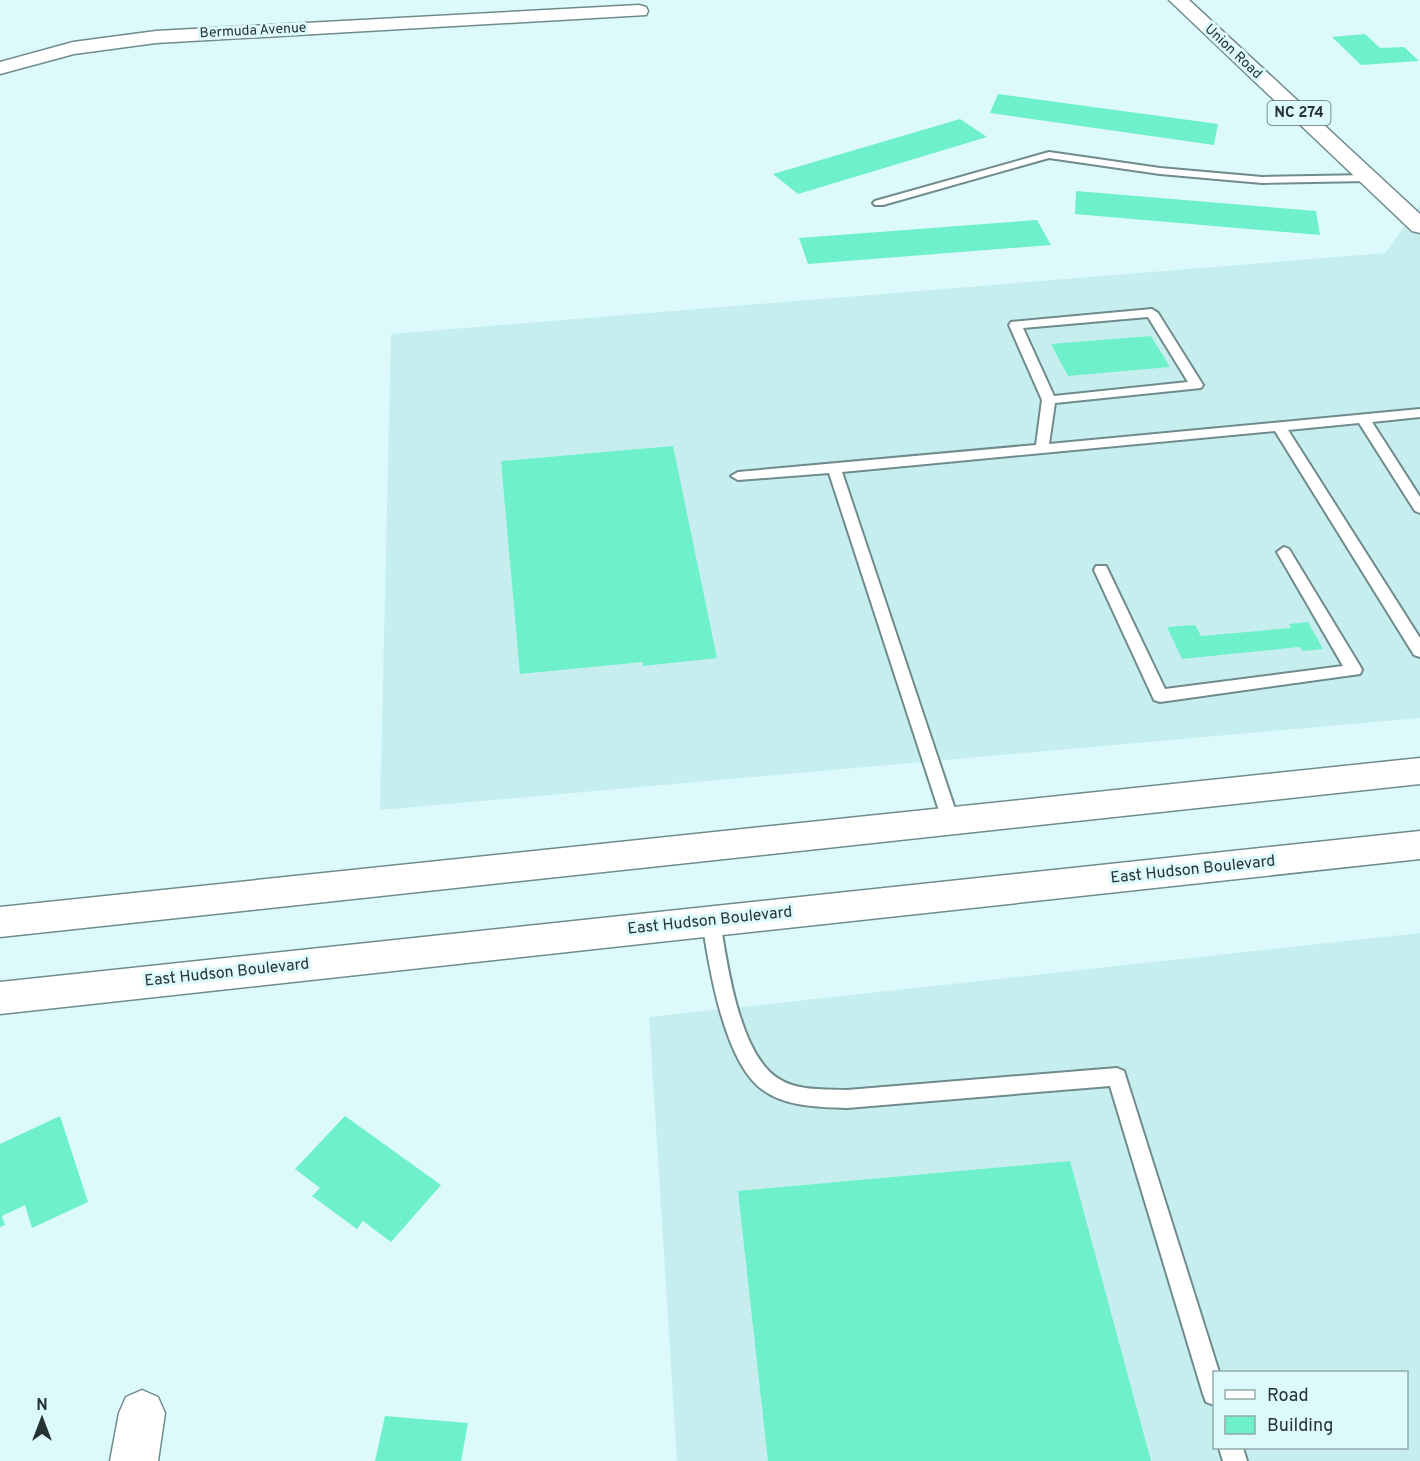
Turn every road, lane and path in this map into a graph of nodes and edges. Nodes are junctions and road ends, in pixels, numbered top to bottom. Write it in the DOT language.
graph roads {
  1 [pos="1178,0"];
  2 [pos="508,9"];
  3 [pos="639,11"];
  4 [pos="0,68"];
  5 [pos="1369,178"];
  6 [pos="879,202"];
  7 [pos="1420,226"];
  8 [pos="1049,399"];
  9 [pos="1420,413"];
  10 [pos="1363,418"];
  11 [pos="1279,426"];
  12 [pos="1042,448"];
  13 [pos="834,468"];
  14 [pos="738,476"];
  15 [pos="1413,485"];
  16 [pos="1420,508"];
  17 [pos="1284,552"];
  18 [pos="1101,570"];
  19 [pos="1420,651"];
  20 [pos="1420,771"];
  21 [pos="950,821"];
  22 [pos="1420,845"];
  23 [pos="711,921"];
  24 [pos="0,922"];
  25 [pos="0,998"];
  26 [pos="1213,1388"];
  27 [pos="142,1413"];
  28 [pos="134,1461"];
  1 -- 5 [label="main road, Union Road / NC 274"];
  2 -- 3 [label="main road, Bermuda Avenue"];
  2 -- 4 [label="main road, Bermuda Avenue"];
  5 -- 6 [label="lane"];
  5 -- 7 [label="main road, Union Road / NC 274"];
  8 -- 8 [label="lane"];
  8 -- 12 [label="lane"];
  9 -- 10 [label="lane"];
  10 -- 11 [label="lane"];
  10 -- 15 [label="lane"];
  11 -- 12 [label="lane"];
  11 -- 19 [label="lane"];
  12 -- 13 [label="lane"];
  13 -- 14 [label="lane"];
  13 -- 21 [label="lane"];
  15 -- 16 [label="lane"];
  17 -- 18 [label="lane"];
  20 -- 21 [label="main road"];
  21 -- 24 [label="main road"];
  22 -- 23 [label="main road, East Hudson Boulevard"];
  23 -- 25 [label="main road, East Hudson Boulevard"];
  23 -- 26 [label="lane"];
  27 -- 28 [label="main road"];
}
